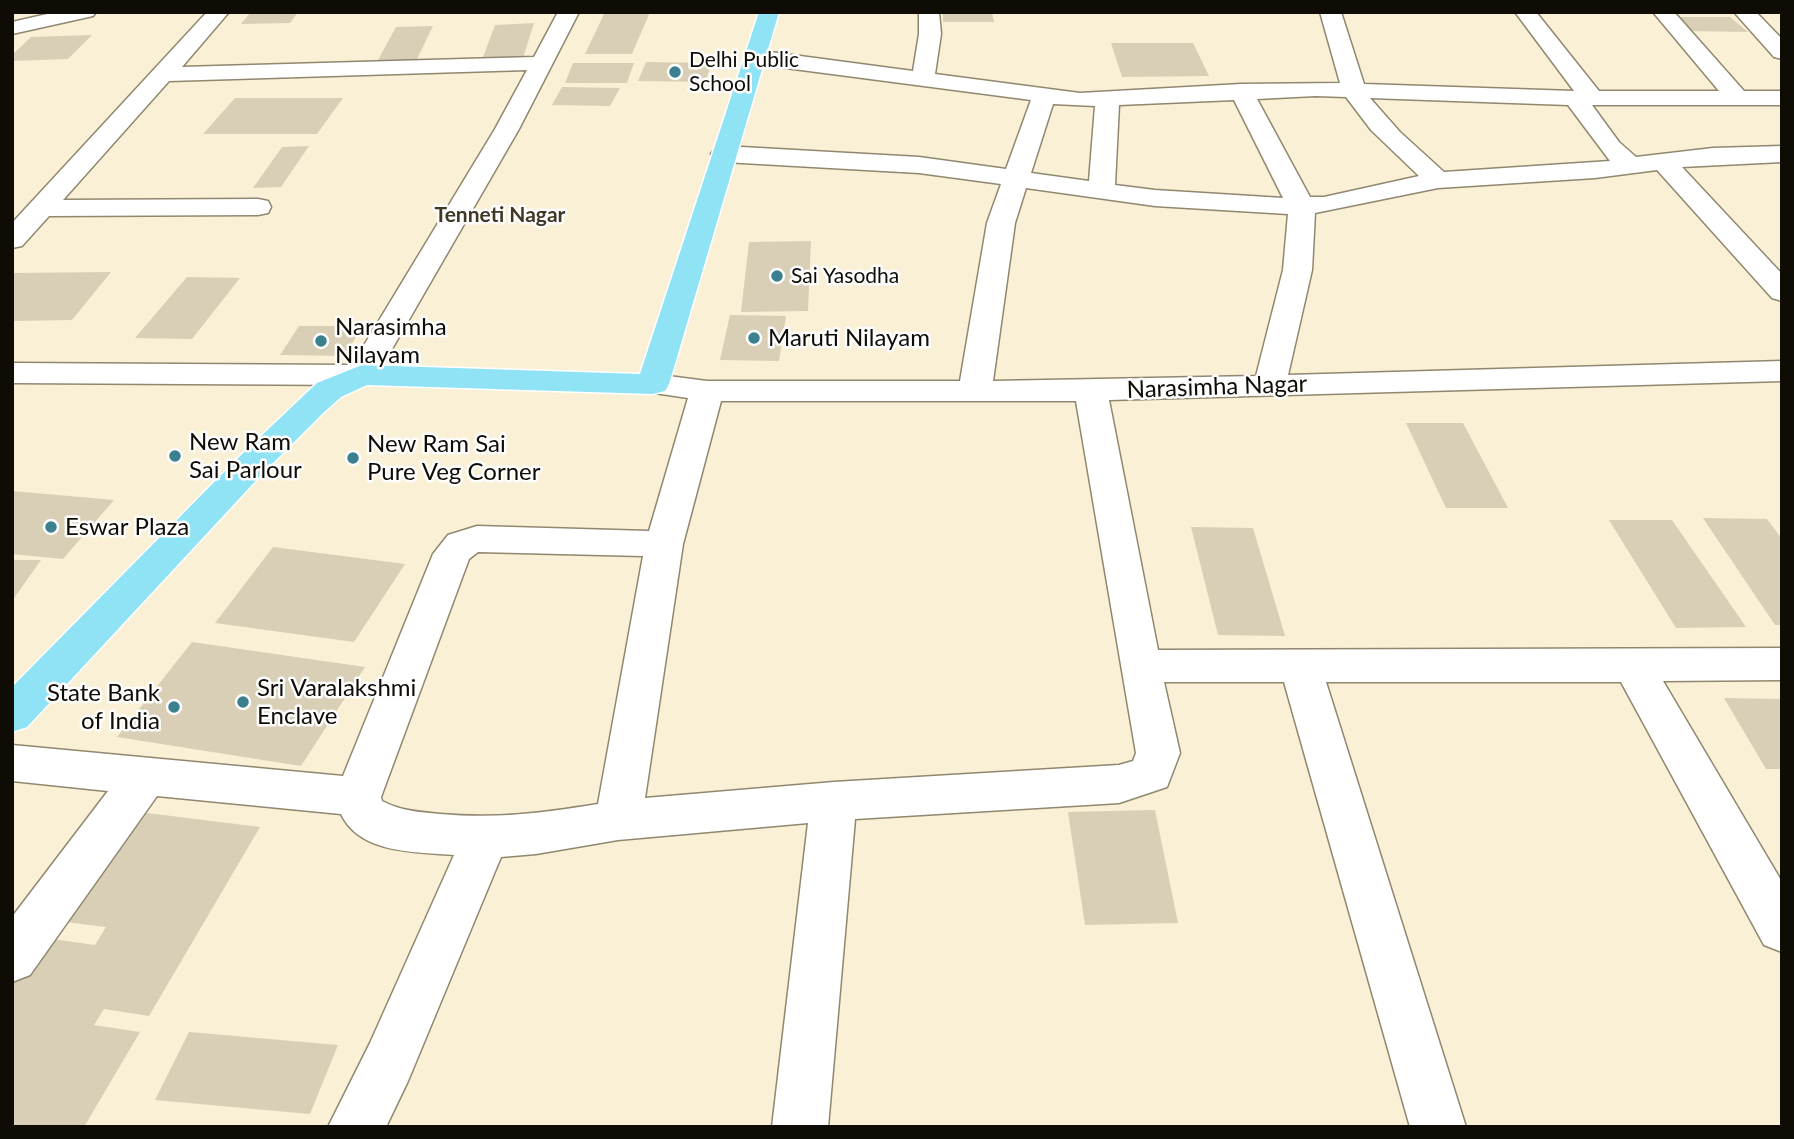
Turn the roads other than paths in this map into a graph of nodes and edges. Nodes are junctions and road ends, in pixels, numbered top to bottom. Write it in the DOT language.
graph roads {
  1 [pos="86,12"];
  2 [pos="219,12"];
  3 [pos="569,12"];
  4 [pos="769,12"];
  5 [pos="929,12"];
  6 [pos="1330,12"];
  7 [pos="1525,12"];
  8 [pos="1663,12"];
  9 [pos="1751,18"];
  10 [pos="1782,25"];
  11 [pos="12,27"];
  12 [pos="1782,52"];
  13 [pos="755,57"];
  14 [pos="542,63"];
  15 [pos="163,75"];
  16 [pos="923,77"];
  17 [pos="1241,91"];
  18 [pos="1354,91"];
  19 [pos="1044,96"];
  20 [pos="1736,96"];
  21 [pos="1584,98"];
  22 [pos="1782,98"];
  23 [pos="1107,100"];
  24 [pos="724,154"];
  25 [pos="1782,154"];
  26 [pos="1663,162"];
  27 [pos="1631,167"];
  28 [pos="1016,177"];
  29 [pos="1438,180"];
  30 [pos="1102,191"];
  31 [pos="1301,206"];
  32 [pos="258,207"];
  33 [pos="41,208"];
  34 [pos="12,240"];
  35 [pos="1782,292"];
  36 [pos="1782,371"];
  37 [pos="12,373"];
  38 [pos="362,375"];
  39 [pos="653,384"];
  40 [pos="1270,386"];
  41 [pos="708,391"];
  42 [pos="975,391"];
  43 [pos="1091,391"];
  44 [pos="664,544"];
  45 [pos="1782,664"];
  46 [pos="1139,666"];
  47 [pos="1300,666"];
  48 [pos="1633,666"];
  49 [pos="16,707"];
  50 [pos="12,763"];
  51 [pos="145,777"];
  52 [pos="358,797"];
  53 [pos="834,801"];
  54 [pos="618,820"];
  55 [pos="485,838"];
  56 [pos="1782,929"];
  57 [pos="12,958"];
  58 [pos="356,1127"];
  59 [pos="800,1127"];
  60 [pos="1438,1127"];
  1 -- 11 [label="street"];
  2 -- 15 [label="street"];
  3 -- 14 [label="street"];
  4 -- 13 [label="main road"];
  5 -- 16 [label="street"];
  6 -- 18 [label="street"];
  7 -- 21 [label="street"];
  8 -- 20 [label="street"];
  9 -- 10 [label="street"];
  9 -- 12 [label="street"];
  13 -- 16 [label="street"];
  13 -- 24 [label="main road"];
  14 -- 15 [label="street"];
  14 -- 38 [label="street"];
  15 -- 33 [label="street"];
  16 -- 19 [label="street"];
  17 -- 18 [label="street"];
  17 -- 23 [label="street"];
  17 -- 31 [label="street"];
  18 -- 21 [label="street"];
  18 -- 29 [label="street"];
  19 -- 23 [label="street"];
  19 -- 28 [label="street"];
  20 -- 21 [label="street"];
  20 -- 22 [label="street"];
  21 -- 27 [label="street"];
  23 -- 30 [label="street"];
  24 -- 28 [label="street"];
  24 -- 39 [label="main road"];
  25 -- 26 [label="street"];
  26 -- 27 [label="street"];
  26 -- 35 [label="street"];
  27 -- 29 [label="street"];
  28 -- 30 [label="street"];
  28 -- 42 [label="street"];
  29 -- 31 [label="street"];
  30 -- 31 [label="street"];
  31 -- 40 [label="street"];
  32 -- 33 [label="street"];
  33 -- 34 [label="street"];
  36 -- 40 [label="street, Narasimha Nagar"];
  37 -- 38 [label="street"];
  38 -- 39 [label="main road"];
  38 -- 49 [label="main road"];
  39 -- 41 [label="street, Narasimha Nagar"];
  40 -- 43 [label="street, Narasimha Nagar"];
  41 -- 42 [label="street, Narasimha Nagar"];
  41 -- 44 [label="street"];
  42 -- 43 [label="street, Narasimha Nagar"];
  43 -- 46 [label="street"];
  44 -- 52 [label="street"];
  44 -- 54 [label="street"];
  45 -- 48 [label="street"];
  46 -- 47 [label="street"];
  46 -- 53 [label="street"];
  47 -- 48 [label="street"];
  47 -- 60 [label="street"];
  48 -- 56 [label="street"];
  50 -- 51 [label="street"];
  51 -- 52 [label="street"];
  51 -- 57 [label="street"];
  52 -- 55 [label="street"];
  53 -- 54 [label="street"];
  53 -- 59 [label="street"];
  54 -- 55 [label="street"];
  55 -- 58 [label="street"];
}
